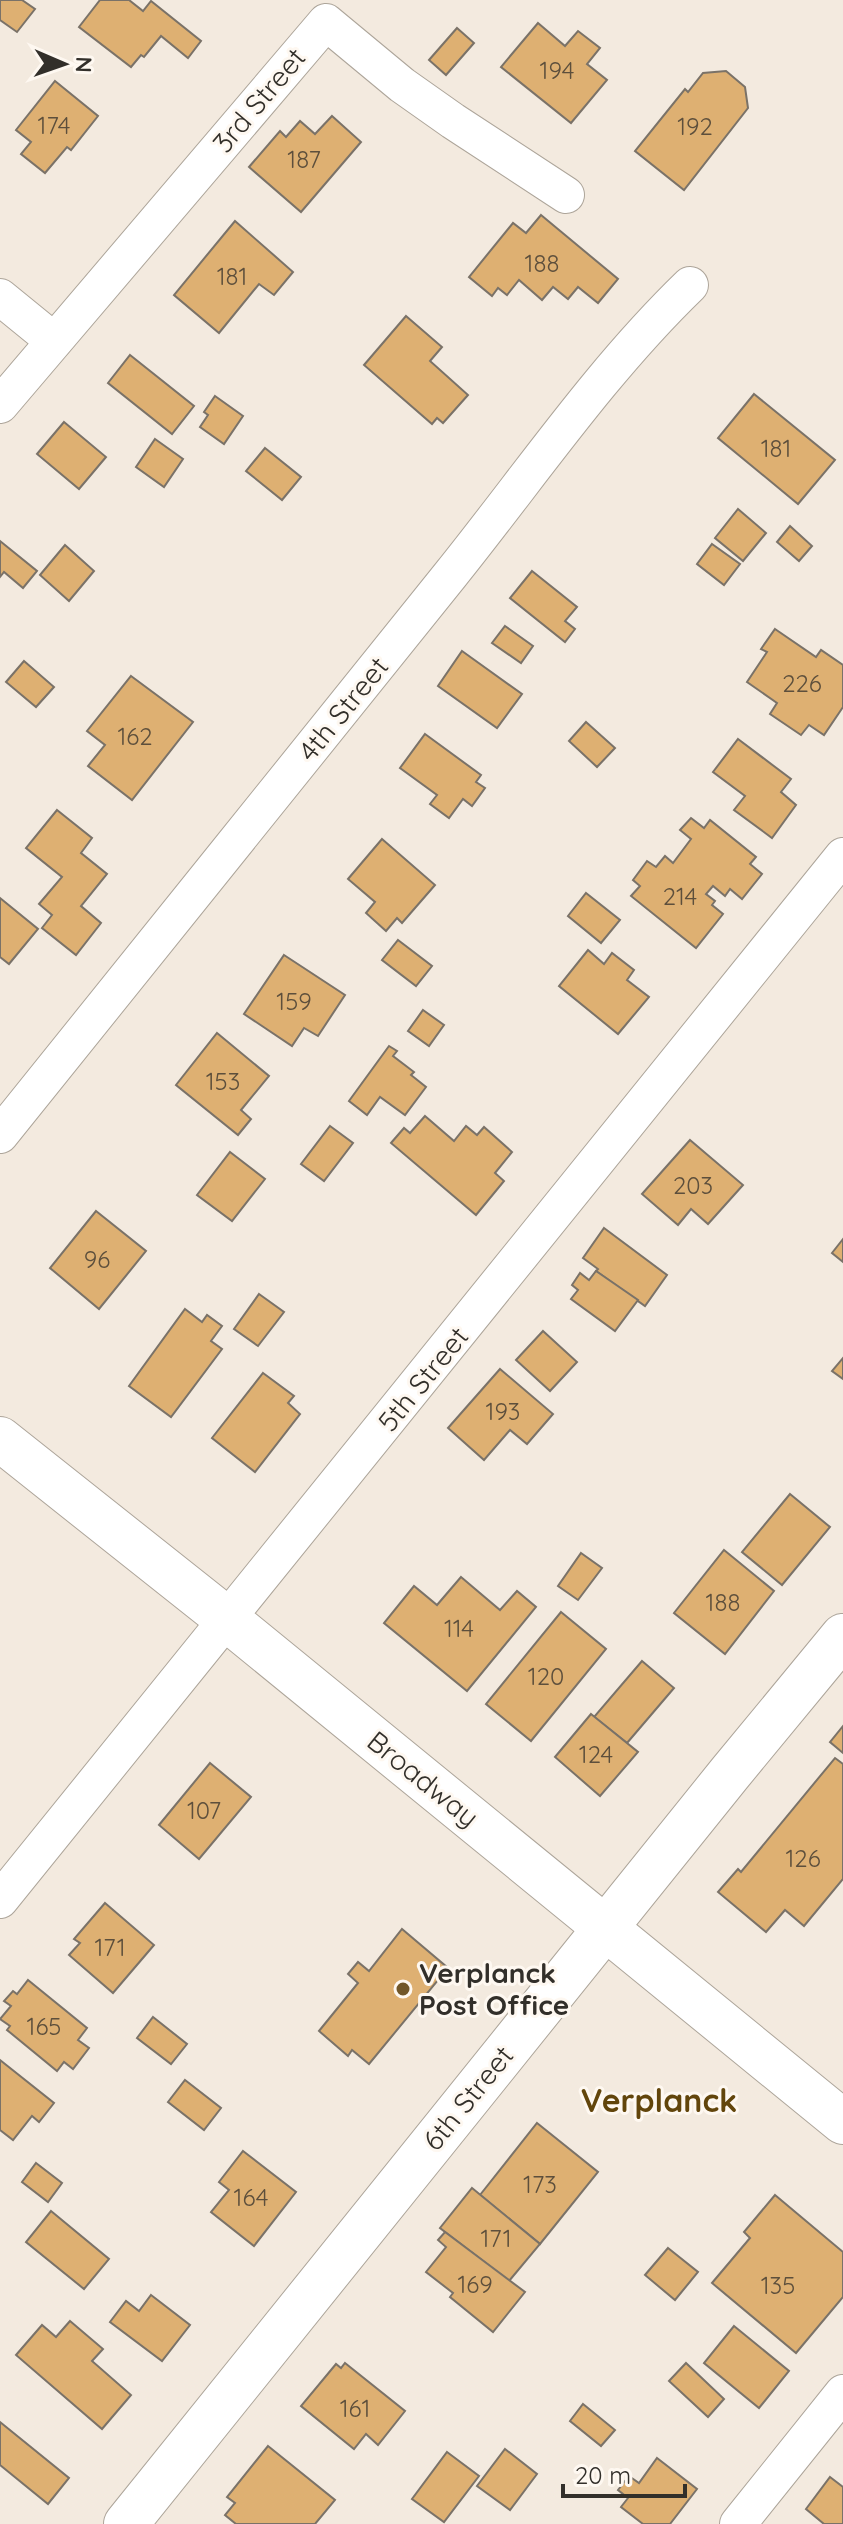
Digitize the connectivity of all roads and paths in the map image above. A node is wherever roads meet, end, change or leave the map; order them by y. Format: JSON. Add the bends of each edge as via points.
{"nodes":[{"id":1,"x":566,"y":195,"type":"dead end"},
{"id":2,"x":690,"y":285,"type":"dead end"},
{"id":3,"x":0,"y":297,"type":"edge"},
{"id":4,"x":54,"y":341,"type":"junction"},
{"id":5,"x":0,"y":405,"type":"edge"},
{"id":6,"x":843,"y":856,"type":"edge"},
{"id":7,"x":0,"y":1135,"type":"edge"},
{"id":8,"x":0,"y":1439,"type":"edge"},
{"id":9,"x":228,"y":1620,"type":"junction"},
{"id":10,"x":843,"y":1636,"type":"edge"},
{"id":11,"x":0,"y":1900,"type":"edge"},
{"id":12,"x":605,"y":1928,"type":"junction"},
{"id":13,"x":843,"y":2122,"type":"edge"},
{"id":14,"x":843,"y":2393,"type":"edge"},
{"id":15,"x":126,"y":2524,"type":"edge"},
{"id":16,"x":738,"y":2524,"type":"edge"}],
"edges":[{"from":1,"to":4,"type":"street","name":"3rd Street","via":[[402,85],[326,22]]},
{"from":2,"to":7,"type":"street","name":"4th Street","via":[[650,323],[600,384]]},
{"from":3,"to":4,"type":"street"},
{"from":4,"to":5,"type":"street","name":"3rd Street"},
{"from":6,"to":9,"type":"street","name":"5th Street"},
{"from":8,"to":9,"type":"street","name":"Broadway"},
{"from":9,"to":11,"type":"street","name":"5th Street"},
{"from":9,"to":12,"type":"street","name":"Broadway"},
{"from":10,"to":12,"type":"street","name":"6th Street"},
{"from":12,"to":13,"type":"street","name":"Broadway"},
{"from":12,"to":15,"type":"street","name":"6th Street"},
{"from":14,"to":16,"type":"street"}]}
